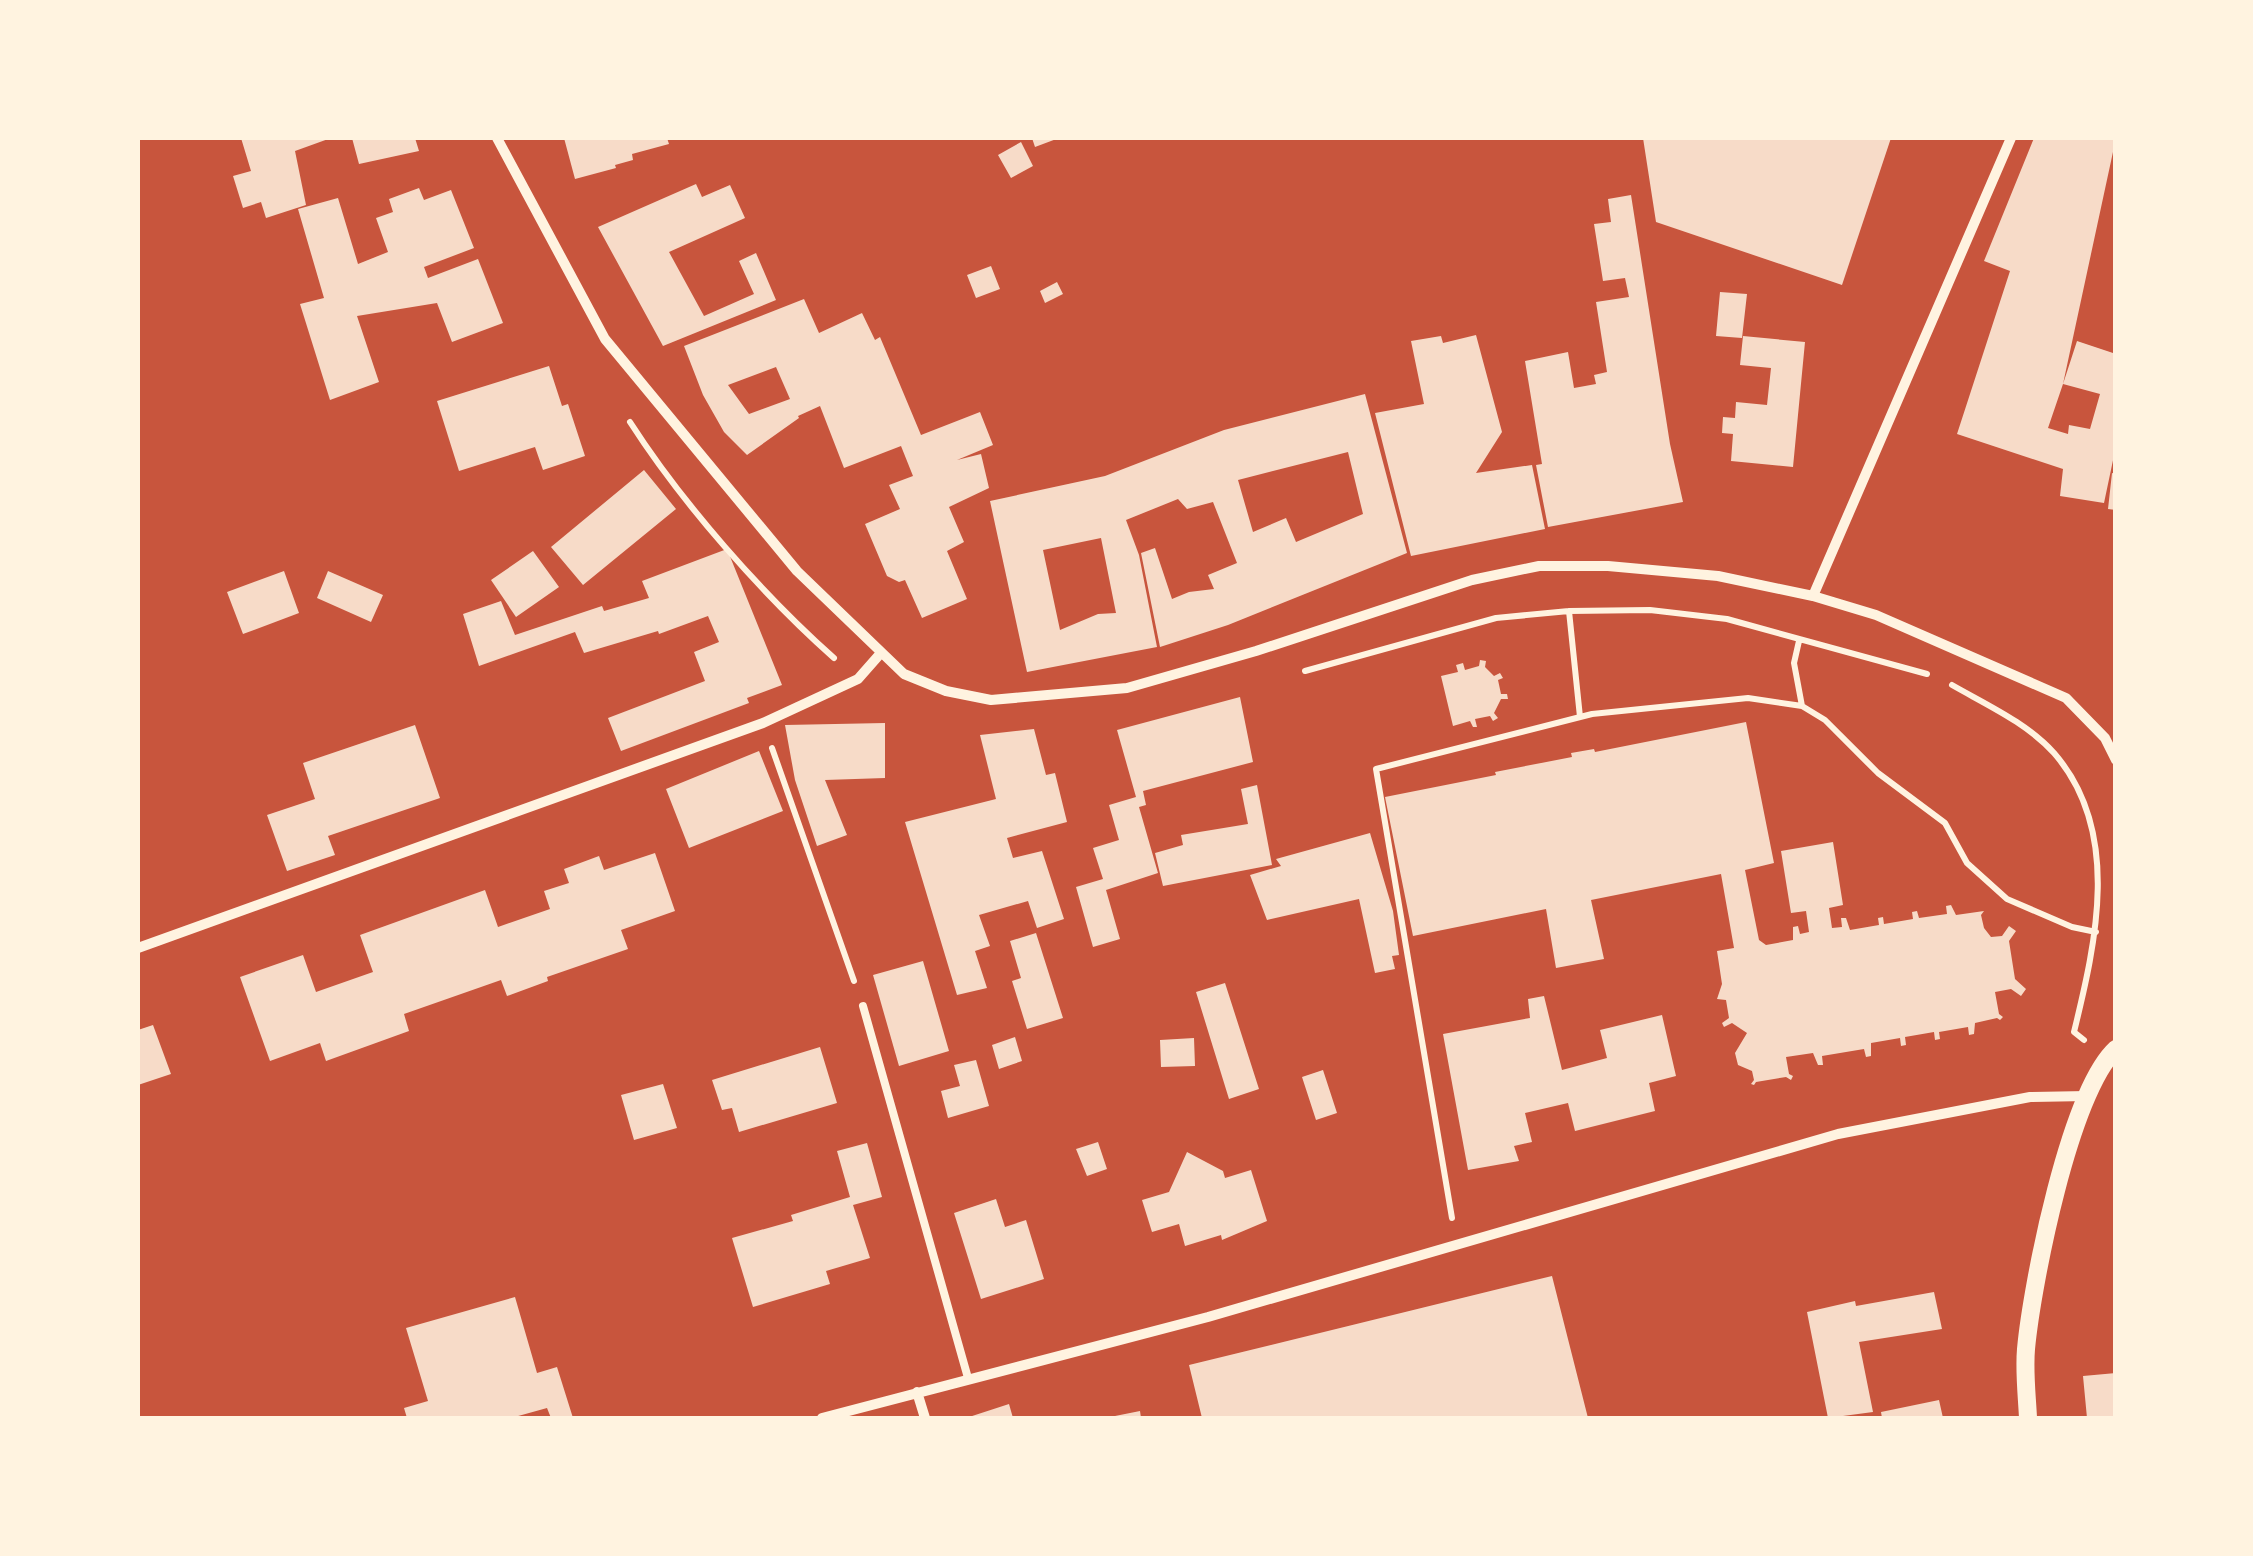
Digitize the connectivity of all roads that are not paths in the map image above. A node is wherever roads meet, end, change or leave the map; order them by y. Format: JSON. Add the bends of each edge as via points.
{"nodes":[{"id":1,"x":497,"y":138,"type":"edge"},
{"id":2,"x":2011,"y":138,"type":"edge"},
{"id":3,"x":1814,"y":596,"type":"junction"},
{"id":4,"x":880,"y":654,"type":"junction"},
{"id":5,"x":2116,"y":760,"type":"edge"},
{"id":6,"x":138,"y":948,"type":"edge"},
{"id":7,"x":863,"y":1006,"type":"road end"},
{"id":8,"x":2116,"y":1049,"type":"edge"},
{"id":9,"x":2087,"y":1096,"type":"junction"},
{"id":10,"x":968,"y":1378,"type":"junction"},
{"id":11,"x":918,"y":1392,"type":"junction"},
{"id":12,"x":822,"y":1418,"type":"edge"},
{"id":13,"x":926,"y":1418,"type":"edge"},
{"id":14,"x":2028,"y":1418,"type":"edge"}],
"edges":[{"from":1,"to":4,"type":"street","via":[[605,339],[797,571]]},
{"from":2,"to":3,"type":"street"},
{"from":3,"to":4,"type":"street","via":[[1718,576],[1539,566],[1472,580],[1143,684],[991,700],[904,674]]},
{"from":3,"to":5,"type":"street","via":[[1876,615],[2066,698],[2105,738]]},
{"from":4,"to":6,"type":"street","via":[[858,679],[763,723]]},
{"from":7,"to":10,"type":"lane"},
{"from":8,"to":9,"type":"street"},
{"from":9,"to":10,"type":"street","via":[[2030,1097],[1838,1134],[1208,1317]]},
{"from":9,"to":14,"type":"street","via":[[2032,1291]]},
{"from":10,"to":11,"type":"street"},
{"from":11,"to":12,"type":"street"},
{"from":11,"to":13,"type":"street"}]}
